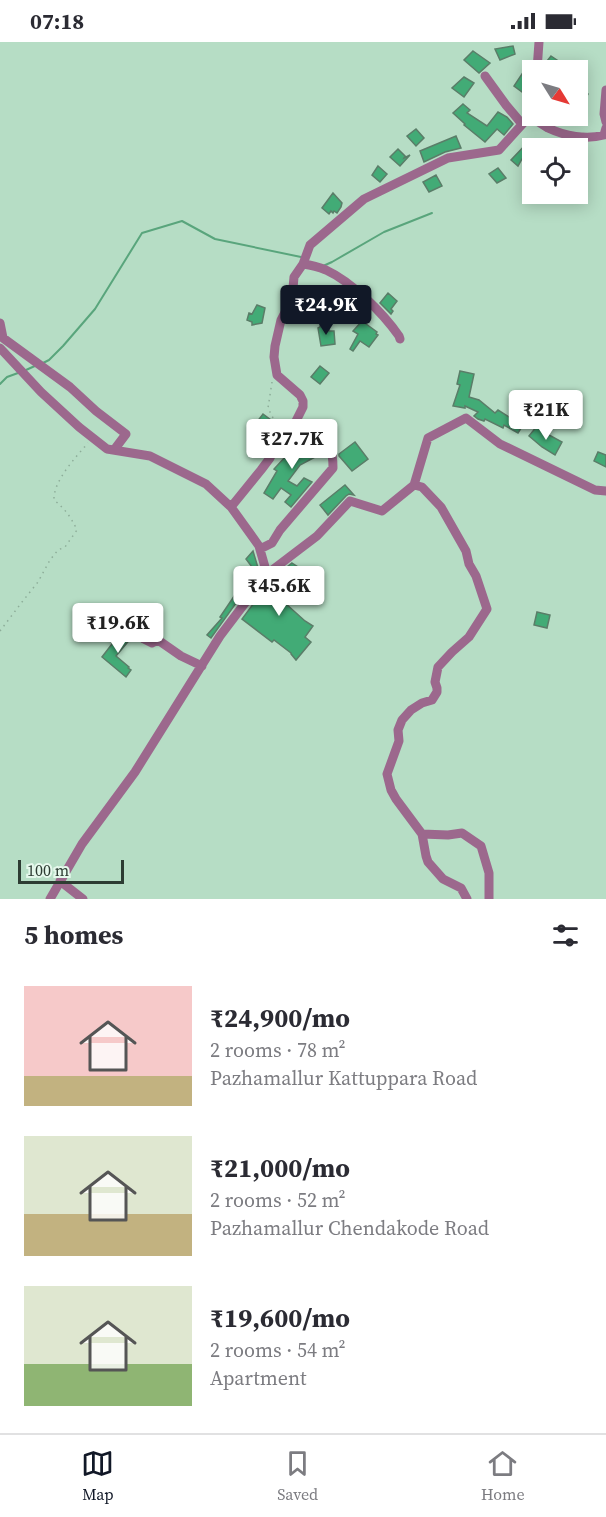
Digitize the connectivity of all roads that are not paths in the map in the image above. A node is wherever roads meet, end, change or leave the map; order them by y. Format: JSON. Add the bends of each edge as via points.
{"nodes":[{"id":1,"x":539,"y":42,"type":"edge"},
{"id":2,"x":538,"y":60,"type":"edge"},
{"id":3,"x":485,"y":76,"type":"dead end"},
{"id":4,"x":606,"y":90,"type":"edge"},
{"id":5,"x":522,"y":120,"type":"edge"},
{"id":6,"x":606,"y":122,"type":"edge"},
{"id":7,"x":522,"y":124,"type":"edge"},
{"id":8,"x":546,"y":126,"type":"edge"},
{"id":9,"x":606,"y":128,"type":"edge"},
{"id":10,"x":304,"y":261,"type":"junction"},
{"id":11,"x":0,"y":323,"type":"edge"},
{"id":12,"x":400,"y":339,"type":"dead end"},
{"id":13,"x":0,"y":348,"type":"edge"},
{"id":14,"x":295,"y":423,"type":"junction"},
{"id":15,"x":114,"y":450,"type":"junction"},
{"id":16,"x":414,"y":485,"type":"junction"},
{"id":17,"x":606,"y":491,"type":"edge"},
{"id":18,"x":231,"y":507,"type":"junction"},
{"id":19,"x":260,"y":549,"type":"junction"},
{"id":20,"x":267,"y":574,"type":"junction"},
{"id":21,"x":118,"y":620,"type":"dead end"},
{"id":22,"x":202,"y":666,"type":"junction"},
{"id":23,"x":422,"y":834,"type":"junction"},
{"id":24,"x":60,"y":881,"type":"junction"},
{"id":25,"x":50,"y":899,"type":"edge"},
{"id":26,"x":83,"y":899,"type":"edge"},
{"id":27,"x":467,"y":899,"type":"edge"},
{"id":28,"x":489,"y":899,"type":"edge"}],
"edges":[{"from":1,"to":2,"type":"street"},
{"from":3,"to":5,"type":"street"},
{"from":4,"to":6,"type":"street"},
{"from":7,"to":10,"type":"street","via":[[499,150],[448,158],[364,199],[310,245]]},
{"from":8,"to":9,"type":"street","via":[[592,138],[604,135]]},
{"from":10,"to":12,"type":"street","via":[[347,284],[388,320]]},
{"from":10,"to":14,"type":"street","via":[[294,277],[292,299],[281,320],[274,357],[277,375],[303,401]]},
{"from":11,"to":15,"type":"street","via":[[3,338],[126,434]]},
{"from":13,"to":15,"type":"street","via":[[40,392],[107,449]]},
{"from":14,"to":18,"type":"street","via":[[280,436],[270,458]]},
{"from":14,"to":19,"type":"street","via":[[330,448],[333,468],[272,543]]},
{"from":15,"to":18,"type":"street","via":[[150,456],[206,484]]},
{"from":16,"to":17,"type":"street","via":[[428,438],[466,418],[500,444],[595,490]]},
{"from":16,"to":20,"type":"street","via":[[382,511],[350,501],[317,536]]},
{"from":16,"to":23,"type":"street","via":[[422,487],[441,507],[466,551],[487,609],[469,637],[438,667],[437,692],[432,700],[411,710],[398,730],[399,741],[387,774],[396,799]]},
{"from":18,"to":19,"type":"street"},
{"from":19,"to":20,"type":"street"},
{"from":20,"to":22,"type":"street"},
{"from":21,"to":22,"type":"street","via":[[144,639],[152,643],[158,640]]},
{"from":22,"to":24,"type":"street"},
{"from":23,"to":27,"type":"street","via":[[428,862],[443,879],[461,888]]},
{"from":23,"to":28,"type":"street","via":[[462,833],[481,846],[489,873]]},
{"from":24,"to":25,"type":"street"},
{"from":24,"to":26,"type":"street"}]}
